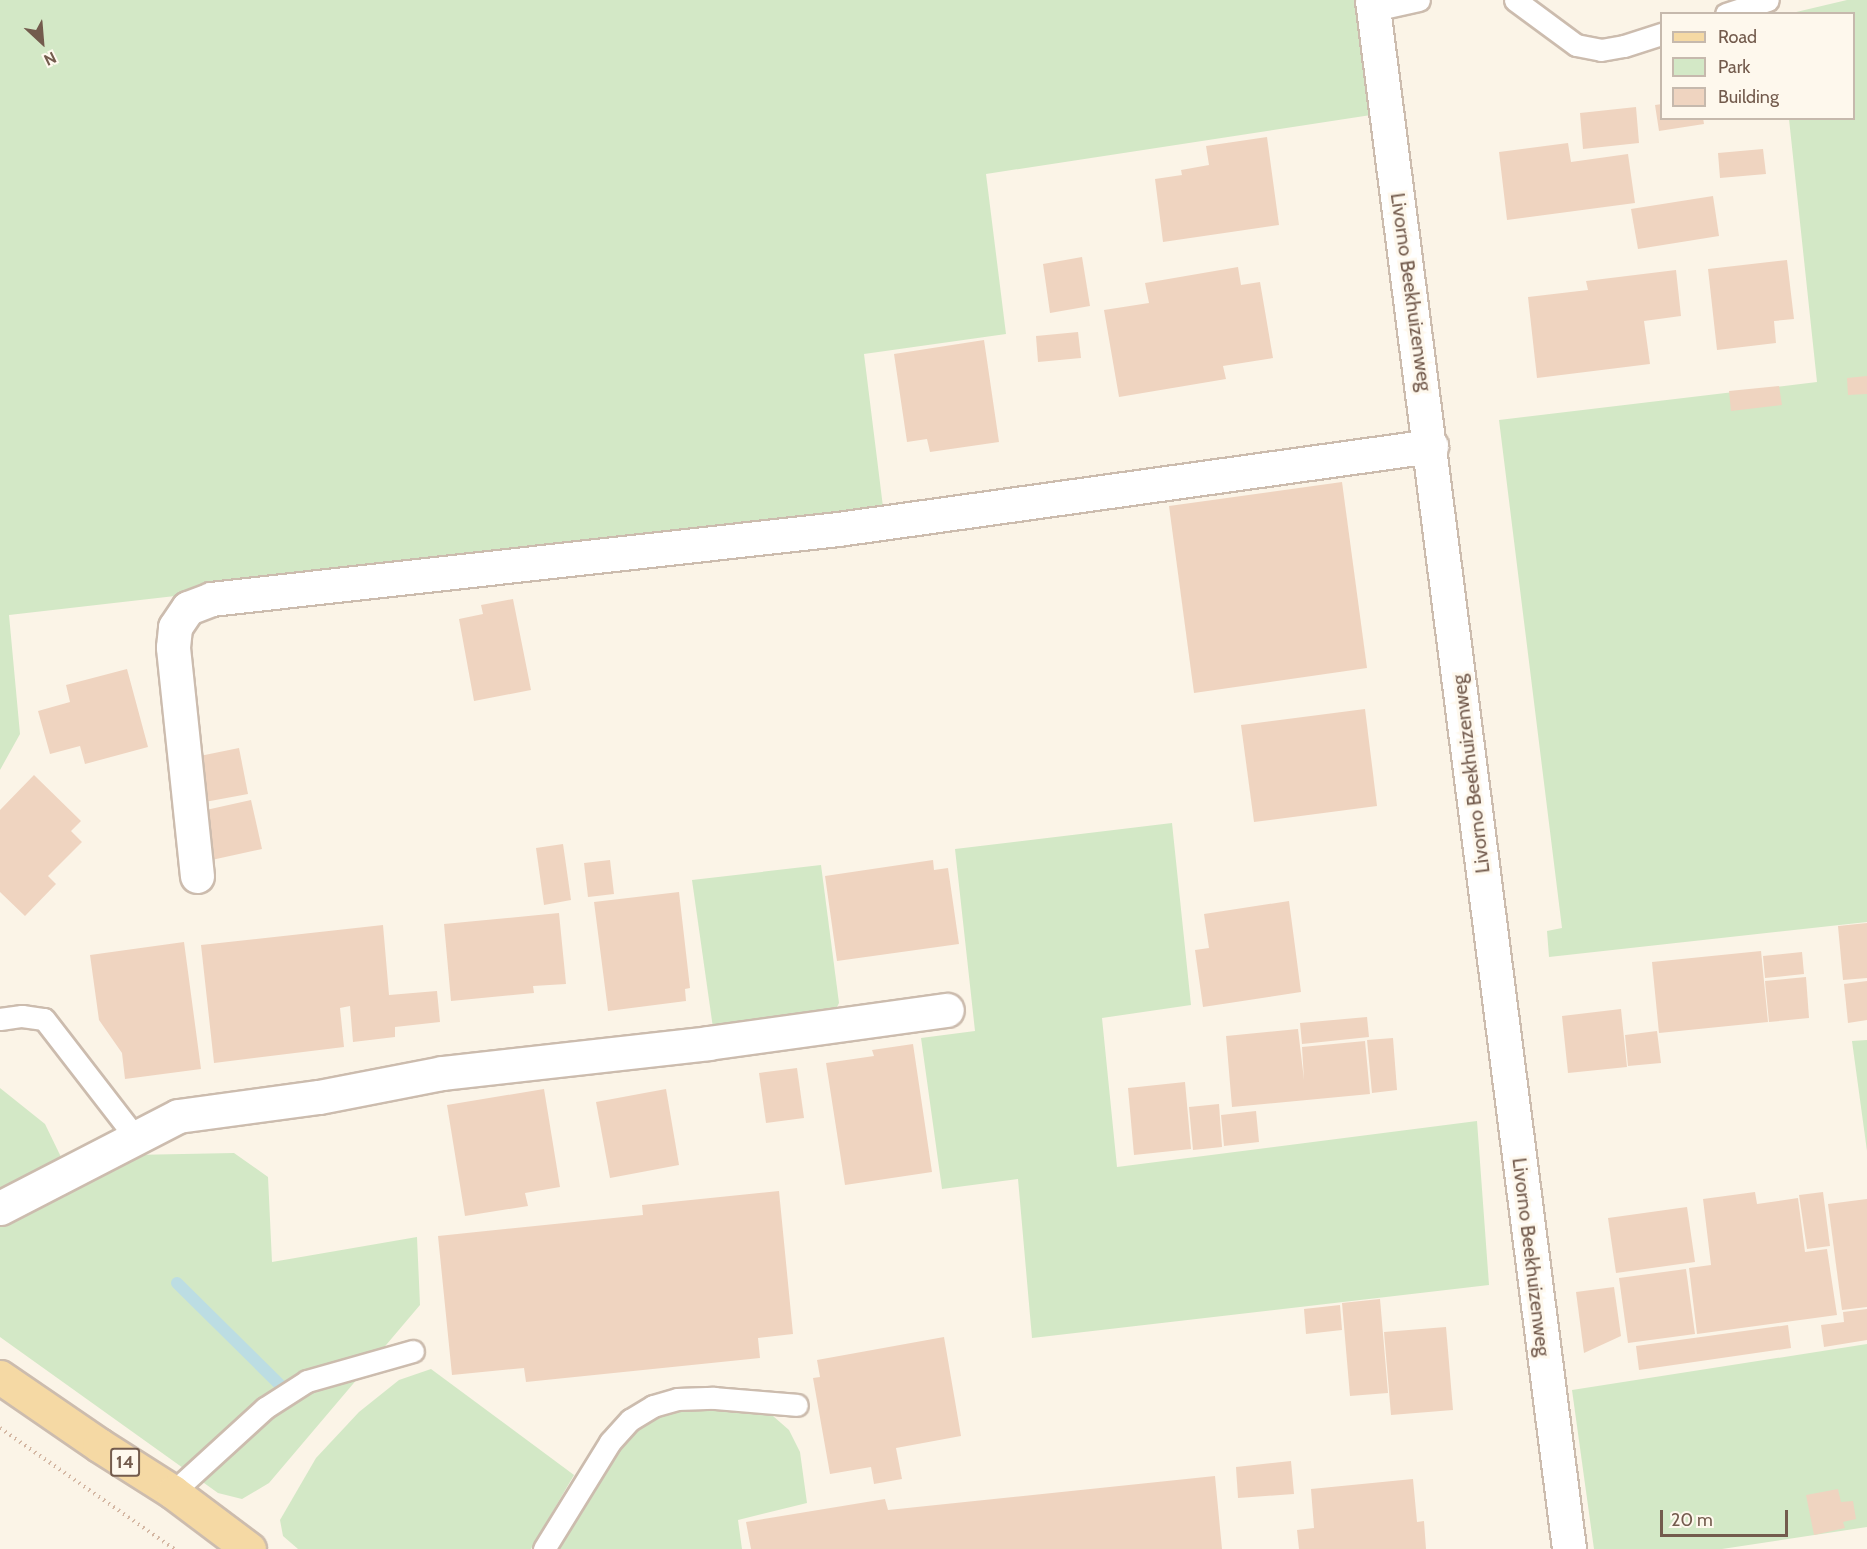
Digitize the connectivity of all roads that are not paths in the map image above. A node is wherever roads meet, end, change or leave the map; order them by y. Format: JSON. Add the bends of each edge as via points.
{"nodes":[{"id":1,"x":1419,"y":0,"type":"edge"},
{"id":2,"x":1515,"y":0,"type":"edge"},
{"id":3,"x":1768,"y":0,"type":"edge"},
{"id":4,"x":1373,"y":5,"type":"edge"},
{"id":5,"x":1732,"y":12,"type":"edge"},
{"id":6,"x":1660,"y":35,"type":"edge"},
{"id":7,"x":1431,"y":446,"type":"junction"},
{"id":8,"x":197,"y":876,"type":"dead end"},
{"id":9,"x":947,"y":1010,"type":"dead end"},
{"id":10,"x":0,"y":1019,"type":"edge"},
{"id":11,"x":135,"y":1138,"type":"junction"},
{"id":12,"x":0,"y":1208,"type":"edge"},
{"id":13,"x":413,"y":1351,"type":"dead end"},
{"id":14,"x":0,"y":1377,"type":"edge"},
{"id":15,"x":797,"y":1405,"type":"dead end"},
{"id":16,"x":173,"y":1492,"type":"junction"},
{"id":17,"x":249,"y":1549,"type":"edge"},
{"id":18,"x":544,"y":1549,"type":"edge"},
{"id":19,"x":1569,"y":1549,"type":"edge"}],
"edges":[{"from":1,"to":4,"type":"lane"},
{"from":2,"to":6,"type":"lane","via":[[1576,45],[1600,50]]},
{"from":3,"to":5,"type":"lane"},
{"from":4,"to":7,"type":"street","name":"Livorno Beekhuizenweg"},
{"from":7,"to":8,"type":"street","via":[[838,529],[211,599],[188,608],[175,627],[173,647]]},
{"from":7,"to":19,"type":"street","name":"Livorno Beekhuizenweg"},
{"from":9,"to":11,"type":"street","via":[[708,1043],[442,1073],[178,1116]]},
{"from":10,"to":11,"type":"lane","via":[[44,1019]]},
{"from":11,"to":12,"type":"street"},
{"from":13,"to":16,"type":"lane","via":[[307,1381],[265,1408]]},
{"from":14,"to":16,"type":"main road","number":"14"},
{"from":15,"to":18,"type":"lane","via":[[714,1398],[678,1399],[653,1406],[630,1420],[610,1442]]},
{"from":16,"to":17,"type":"main road","number":"14"}]}
